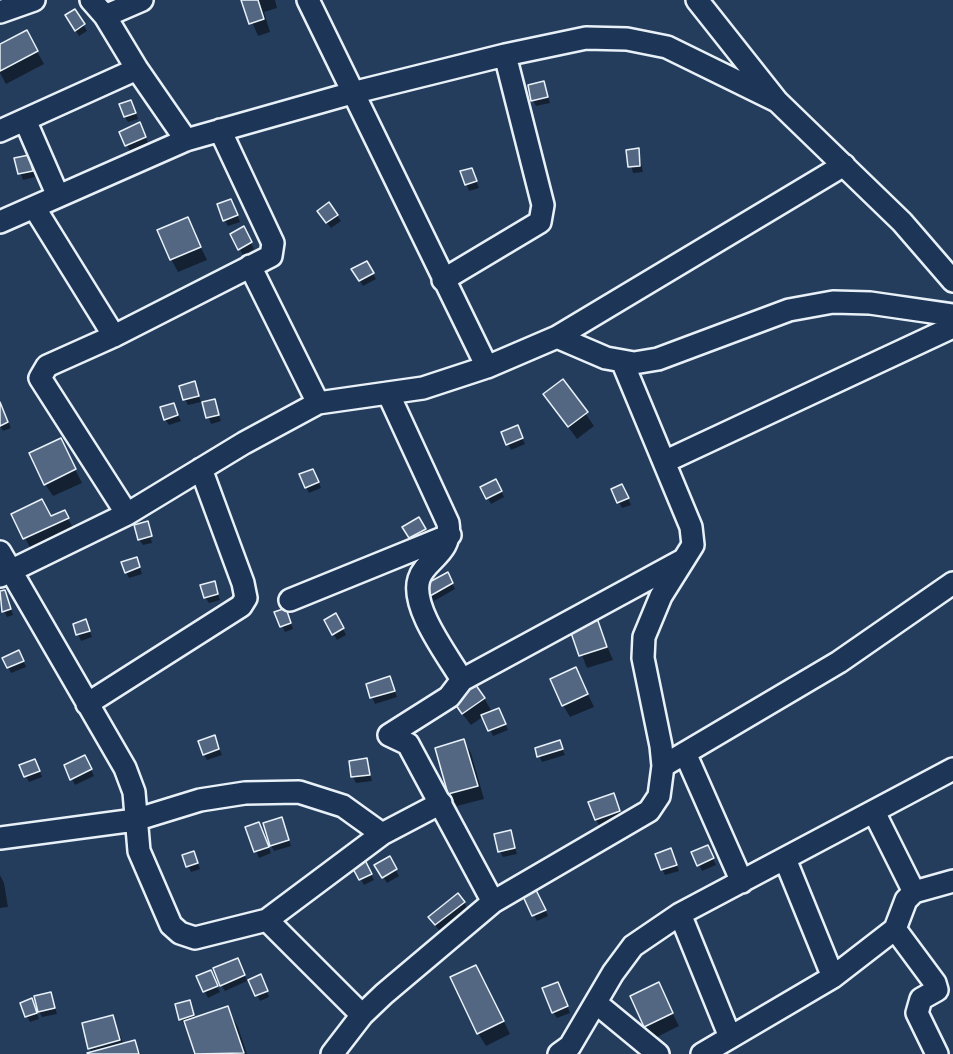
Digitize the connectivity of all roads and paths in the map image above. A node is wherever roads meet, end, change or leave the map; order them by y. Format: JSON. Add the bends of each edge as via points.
{"nodes":[{"id":1,"x":34,"y":0,"type":"edge"},
{"id":2,"x":142,"y":0,"type":"edge"},
{"id":3,"x":308,"y":0,"type":"edge"},
{"id":4,"x":697,"y":0,"type":"edge"},
{"id":5,"x":98,"y":8,"type":"edge"},
{"id":6,"x":0,"y":12,"type":"edge"},
{"id":7,"x":505,"y":55,"type":"junction"},
{"id":8,"x":137,"y":69,"type":"junction"},
{"id":9,"x":352,"y":93,"type":"junction"},
{"id":10,"x":777,"y":101,"type":"junction"},
{"id":11,"x":25,"y":120,"type":"junction"},
{"id":12,"x":220,"y":130,"type":"junction"},
{"id":13,"x":0,"y":132,"type":"edge"},
{"id":14,"x":186,"y":140,"type":"junction"},
{"id":15,"x":844,"y":165,"type":"junction"},
{"id":16,"x":58,"y":196,"type":"junction"},
{"id":17,"x":34,"y":207,"type":"junction"},
{"id":18,"x":0,"y":222,"type":"edge"},
{"id":19,"x":250,"y":266,"type":"junction"},
{"id":20,"x":443,"y":279,"type":"junction"},
{"id":21,"x":953,"y":281,"type":"edge"},
{"id":22,"x":953,"y":315,"type":"edge"},
{"id":23,"x":953,"y":327,"type":"edge"},
{"id":24,"x":114,"y":336,"type":"junction"},
{"id":25,"x":557,"y":337,"type":"junction"},
{"id":26,"x":622,"y":361,"type":"junction"},
{"id":27,"x":487,"y":367,"type":"junction"},
{"id":28,"x":388,"y":393,"type":"junction"},
{"id":29,"x":318,"y":403,"type":"junction"},
{"id":30,"x":664,"y":462,"type":"junction"},
{"id":31,"x":201,"y":470,"type":"junction"},
{"id":32,"x":127,"y":514,"type":"junction"},
{"id":33,"x":450,"y":535,"type":"junction"},
{"id":34,"x":686,"y":559,"type":"junction"},
{"id":35,"x":3,"y":566,"type":"edge"},
{"id":36,"x":953,"y":583,"type":"edge"},
{"id":37,"x":290,"y":600,"type":"dead end"},
{"id":38,"x":462,"y":680,"type":"junction"},
{"id":39,"x":87,"y":704,"type":"junction"},
{"id":40,"x":685,"y":753,"type":"junction"},
{"id":41,"x":663,"y":766,"type":"junction"},
{"id":42,"x":953,"y":769,"type":"edge"},
{"id":43,"x":441,"y":803,"type":"junction"},
{"id":44,"x":874,"y":812,"type":"junction"},
{"id":45,"x":135,"y":820,"type":"junction"},
{"id":46,"x":382,"y":834,"type":"junction"},
{"id":47,"x":0,"y":838,"type":"edge"},
{"id":48,"x":785,"y":859,"type":"junction"},
{"id":49,"x":953,"y":881,"type":"edge"},
{"id":50,"x":742,"y":882,"type":"junction"},
{"id":51,"x":914,"y":892,"type":"junction"},
{"id":52,"x":493,"y":902,"type":"junction"},
{"id":53,"x":680,"y":914,"type":"junction"},
{"id":54,"x":267,"y":920,"type":"junction"},
{"id":55,"x":895,"y":928,"type":"junction"},
{"id":56,"x":833,"y":977,"type":"junction"},
{"id":57,"x":596,"y":1003,"type":"junction"},
{"id":58,"x":362,"y":1015,"type":"junction"},
{"id":59,"x":730,"y":1037,"type":"junction"},
{"id":60,"x":333,"y":1054,"type":"edge"},
{"id":61,"x":559,"y":1054,"type":"edge"},
{"id":62,"x":658,"y":1054,"type":"edge"},
{"id":63,"x":702,"y":1054,"type":"edge"},
{"id":64,"x":937,"y":1054,"type":"edge"}],
"edges":[{"from":1,"to":6,"type":"street"},
{"from":2,"to":5,"type":"street"},
{"from":3,"to":9,"type":"street"},
{"from":4,"to":10,"type":"street"},
{"from":5,"to":8,"type":"street"},
{"from":7,"to":9,"type":"street"},
{"from":7,"to":10,"type":"street","via":[[586,38],[627,39],[667,47]]},
{"from":7,"to":20,"type":"street","via":[[543,205],[540,222]]},
{"from":8,"to":11,"type":"street"},
{"from":8,"to":14,"type":"street"},
{"from":9,"to":12,"type":"street"},
{"from":9,"to":20,"type":"street"},
{"from":10,"to":15,"type":"street"},
{"from":11,"to":13,"type":"street"},
{"from":11,"to":16,"type":"street"},
{"from":12,"to":14,"type":"street"},
{"from":12,"to":19,"type":"street","via":[[273,243],[271,256]]},
{"from":14,"to":16,"type":"street"},
{"from":15,"to":21,"type":"street","via":[[902,222]]},
{"from":15,"to":25,"type":"street"},
{"from":16,"to":17,"type":"street"},
{"from":17,"to":18,"type":"street"},
{"from":17,"to":24,"type":"street"},
{"from":19,"to":24,"type":"street"},
{"from":19,"to":29,"type":"street"},
{"from":20,"to":27,"type":"street"},
{"from":22,"to":26,"type":"street","via":[[833,302],[789,310],[658,359]]},
{"from":23,"to":30,"type":"street"},
{"from":24,"to":32,"type":"street","via":[[47,366],[40,378]]},
{"from":25,"to":26,"type":"street"},
{"from":25,"to":27,"type":"street"},
{"from":26,"to":30,"type":"street"},
{"from":27,"to":28,"type":"street","via":[[423,388]]},
{"from":28,"to":29,"type":"street"},
{"from":28,"to":33,"type":"street"},
{"from":29,"to":31,"type":"street"},
{"from":30,"to":34,"type":"street","via":[[691,527],[693,545]]},
{"from":31,"to":32,"type":"street"},
{"from":31,"to":39,"type":"street","via":[[246,598],[241,606]]},
{"from":32,"to":35,"type":"street"},
{"from":33,"to":37,"type":"street"},
{"from":33,"to":38,"type":"street","via":[[419,578],[418,604]]},
{"from":34,"to":38,"type":"street"},
{"from":34,"to":41,"type":"street","via":[[661,596],[644,637],[643,658]]},
{"from":35,"to":39,"type":"street"},
{"from":36,"to":40,"type":"street","via":[[839,662]]},
{"from":38,"to":43,"type":"street","via":[[448,697],[389,735],[408,744]]},
{"from":39,"to":45,"type":"street","via":[[125,768],[134,792]]},
{"from":40,"to":41,"type":"street"},
{"from":40,"to":50,"type":"street"},
{"from":41,"to":52,"type":"street","via":[[659,796],[649,811]]},
{"from":42,"to":44,"type":"street"},
{"from":43,"to":46,"type":"street"},
{"from":43,"to":52,"type":"street"},
{"from":44,"to":48,"type":"street"},
{"from":44,"to":51,"type":"street"},
{"from":45,"to":46,"type":"street","via":[[200,800],[245,793],[299,792],[343,806]]},
{"from":45,"to":47,"type":"street"},
{"from":45,"to":54,"type":"street","via":[[139,851],[171,925],[180,933],[195,938]]},
{"from":46,"to":54,"type":"street"},
{"from":48,"to":50,"type":"street"},
{"from":48,"to":56,"type":"street"},
{"from":49,"to":51,"type":"street"},
{"from":50,"to":53,"type":"street"},
{"from":51,"to":55,"type":"street","via":[[906,900]]},
{"from":52,"to":58,"type":"street"},
{"from":53,"to":57,"type":"street","via":[[633,946]]},
{"from":53,"to":59,"type":"street"},
{"from":54,"to":58,"type":"street"},
{"from":55,"to":56,"type":"street"},
{"from":55,"to":64,"type":"street","via":[[935,983],[937,990],[921,999],[917,1013]]},
{"from":56,"to":59,"type":"street"},
{"from":57,"to":61,"type":"street","via":[[570,1046]]},
{"from":57,"to":62,"type":"street"},
{"from":58,"to":60,"type":"street"},
{"from":59,"to":63,"type":"street"}]}
